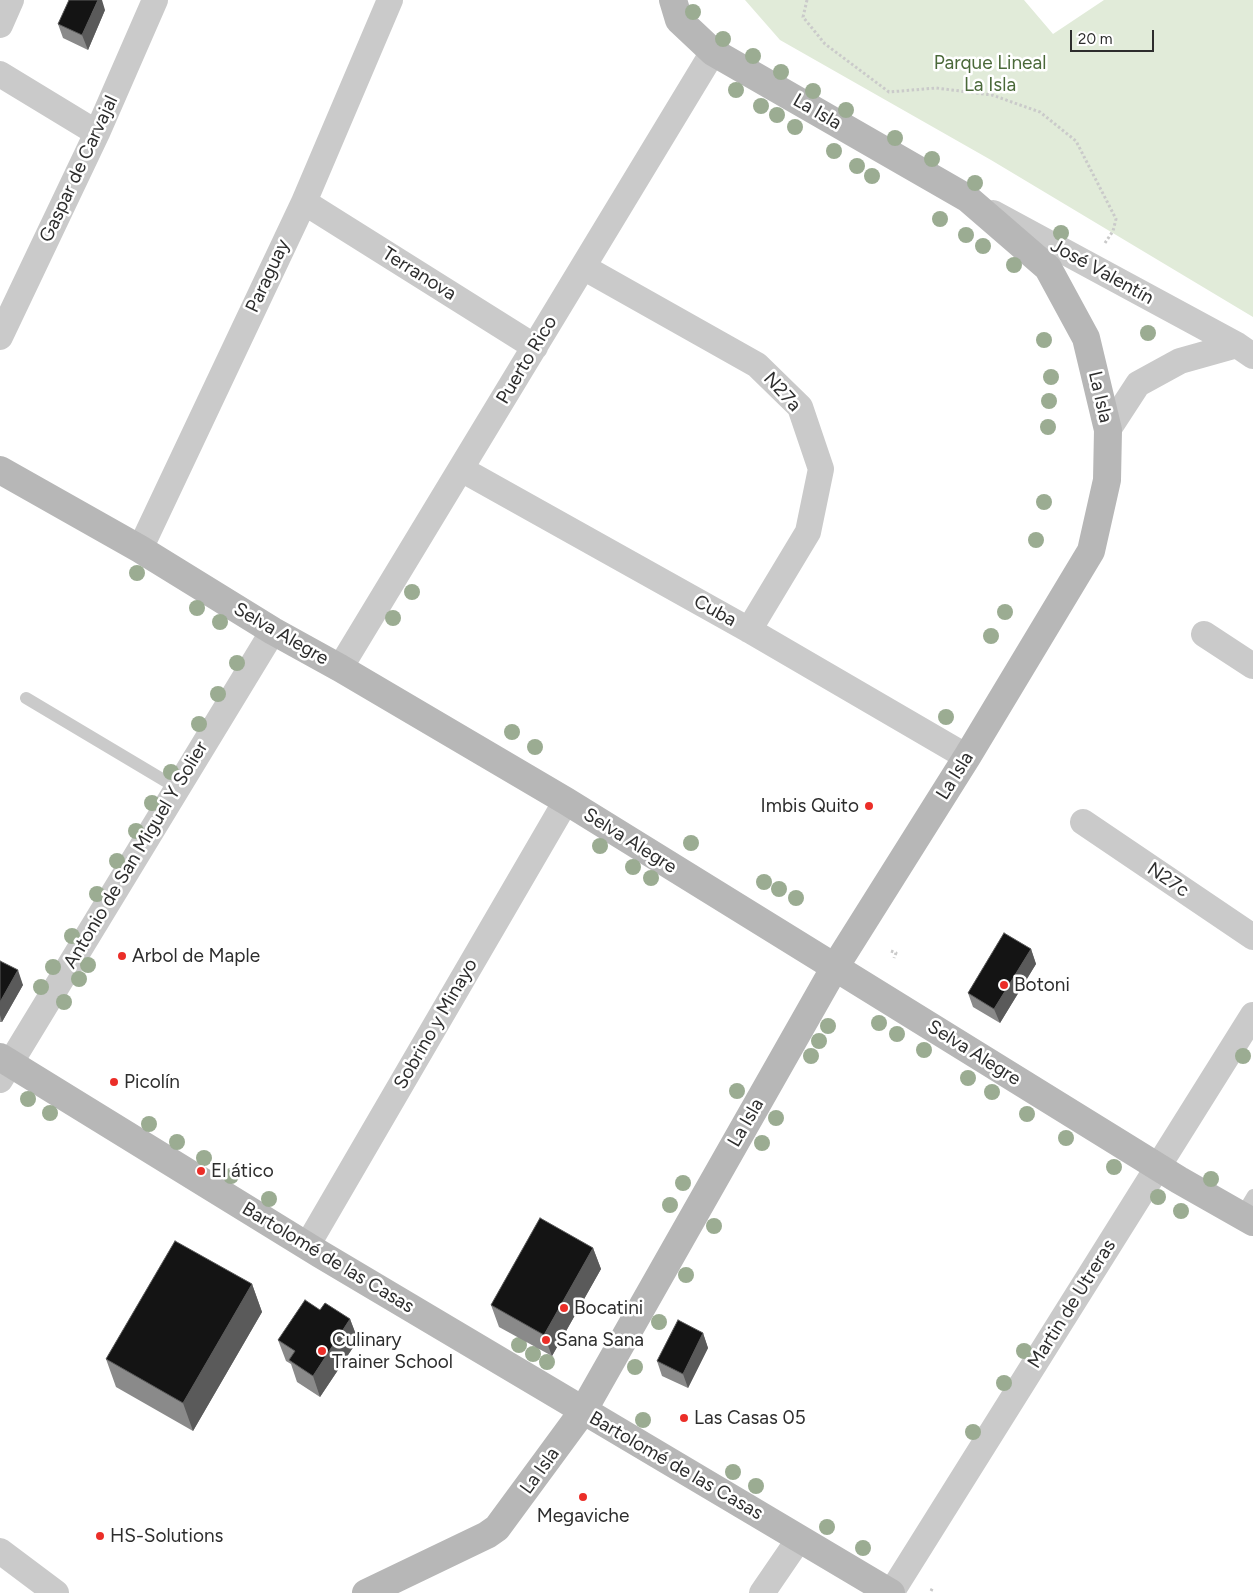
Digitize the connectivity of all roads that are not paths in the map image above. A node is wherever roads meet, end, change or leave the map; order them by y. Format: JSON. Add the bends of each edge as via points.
{"nodes":[{"id":1,"x":11,"y":0,"type":"edge"},
{"id":2,"x":155,"y":0,"type":"edge"},
{"id":3,"x":390,"y":0,"type":"edge"},
{"id":4,"x":673,"y":0,"type":"edge"},
{"id":5,"x":0,"y":25,"type":"edge"},
{"id":6,"x":714,"y":52,"type":"junction"},
{"id":7,"x":0,"y":74,"type":"edge"},
{"id":8,"x":97,"y":133,"type":"junction"},
{"id":9,"x":967,"y":198,"type":"junction"},
{"id":10,"x":304,"y":202,"type":"junction"},
{"id":11,"x":583,"y":267,"type":"junction"},
{"id":12,"x":0,"y":337,"type":"edge"},
{"id":13,"x":535,"y":347,"type":"junction"},
{"id":14,"x":1245,"y":351,"type":"edge"},
{"id":15,"x":1108,"y":430,"type":"junction"},
{"id":16,"x":461,"y":468,"type":"junction"},
{"id":17,"x":0,"y":470,"type":"edge"},
{"id":18,"x":140,"y":549,"type":"junction"},
{"id":19,"x":749,"y":630,"type":"junction"},
{"id":20,"x":273,"y":631,"type":"junction"},
{"id":21,"x":1204,"y":634,"type":"dead end"},
{"id":22,"x":1253,"y":666,"type":"edge"},
{"id":23,"x":340,"y":668,"type":"junction"},
{"id":24,"x":26,"y":698,"type":"dead end"},
{"id":25,"x":967,"y":757,"type":"junction"},
{"id":26,"x":177,"y":788,"type":"junction"},
{"id":27,"x":566,"y":801,"type":"junction"},
{"id":28,"x":1083,"y":822,"type":"dead end"},
{"id":29,"x":1253,"y":937,"type":"edge"},
{"id":30,"x":835,"y":967,"type":"junction"},
{"id":31,"x":1253,"y":1015,"type":"edge"},
{"id":32,"x":3,"y":1066,"type":"edge"},
{"id":33,"x":1158,"y":1166,"type":"junction"},
{"id":34,"x":1249,"y":1211,"type":"edge"},
{"id":35,"x":307,"y":1246,"type":"junction"},
{"id":36,"x":583,"y":1411,"type":"junction"},
{"id":37,"x":799,"y":1538,"type":"junction"},
{"id":38,"x":0,"y":1551,"type":"edge"},
{"id":39,"x":56,"y":1593,"type":"edge"},
{"id":40,"x":366,"y":1593,"type":"edge"},
{"id":41,"x":762,"y":1593,"type":"edge"},
{"id":42,"x":891,"y":1593,"type":"edge"}],
"edges":[{"from":1,"to":5,"type":"street"},
{"from":2,"to":8,"type":"street","name":"Gaspar de Carvajal"},
{"from":3,"to":10,"type":"street","name":"Paraguay"},
{"from":4,"to":6,"type":"street","name":"La Isla","via":[[679,20]]},
{"from":6,"to":9,"type":"street","name":"La Isla"},
{"from":6,"to":11,"type":"street","name":"Puerto Rico"},
{"from":7,"to":8,"type":"street"},
{"from":8,"to":12,"type":"street","name":"Gaspar de Carvajal"},
{"from":9,"to":14,"type":"street","name":"José Valentín"},
{"from":9,"to":15,"type":"street","name":"La Isla","via":[[1048,268],[1086,338]]},
{"from":10,"to":13,"type":"street","name":"Terranova"},
{"from":10,"to":18,"type":"street","name":"Paraguay"},
{"from":11,"to":13,"type":"street","name":"Puerto Rico"},
{"from":11,"to":19,"type":"street","name":"N27a","via":[[757,365],[800,407],[821,469],[808,532]]},
{"from":13,"to":16,"type":"street","name":"Puerto Rico"},
{"from":14,"to":15,"type":"street","name":"José Valentín","via":[[1180,361],[1138,384]]},
{"from":15,"to":25,"type":"street","name":"La Isla","via":[[1107,480],[1091,551]]},
{"from":16,"to":19,"type":"street","name":"Cuba"},
{"from":16,"to":23,"type":"street","name":"Puerto Rico"},
{"from":17,"to":18,"type":"street","name":"Selva Alegre"},
{"from":18,"to":20,"type":"street","name":"Selva Alegre"},
{"from":19,"to":25,"type":"street","name":"Cuba"},
{"from":20,"to":23,"type":"street","name":"Selva Alegre"},
{"from":20,"to":26,"type":"street","name":"Antonio de San Miguel Y Solier"},
{"from":21,"to":22,"type":"street"},
{"from":23,"to":27,"type":"street","name":"Selva Alegre"},
{"from":24,"to":26,"type":"lane"},
{"from":25,"to":30,"type":"street","name":"La Isla"},
{"from":26,"to":32,"type":"street","name":"Antonio de San Miguel Y Solier"},
{"from":27,"to":30,"type":"street","name":"Selva Alegre"},
{"from":27,"to":35,"type":"street","name":"Sobrino y Minayo"},
{"from":28,"to":29,"type":"street","name":"N27c"},
{"from":30,"to":33,"type":"street","name":"Selva Alegre"},
{"from":30,"to":36,"type":"street","name":"La Isla"},
{"from":31,"to":33,"type":"street","name":"Martin de Utreras"},
{"from":32,"to":35,"type":"street","name":"Bartolomé de las Casas"},
{"from":33,"to":34,"type":"street","name":"Selva Alegre"},
{"from":33,"to":42,"type":"street","name":"Martin de Utreras"},
{"from":35,"to":36,"type":"street","name":"Bartolomé de las Casas"},
{"from":36,"to":37,"type":"street","name":"Bartolomé de las Casas"},
{"from":36,"to":40,"type":"street","name":"La Isla","via":[[497,1528]]},
{"from":37,"to":41,"type":"street"},
{"from":37,"to":42,"type":"street","name":"Bartolomé de las Casas"},
{"from":38,"to":39,"type":"street"}]}
